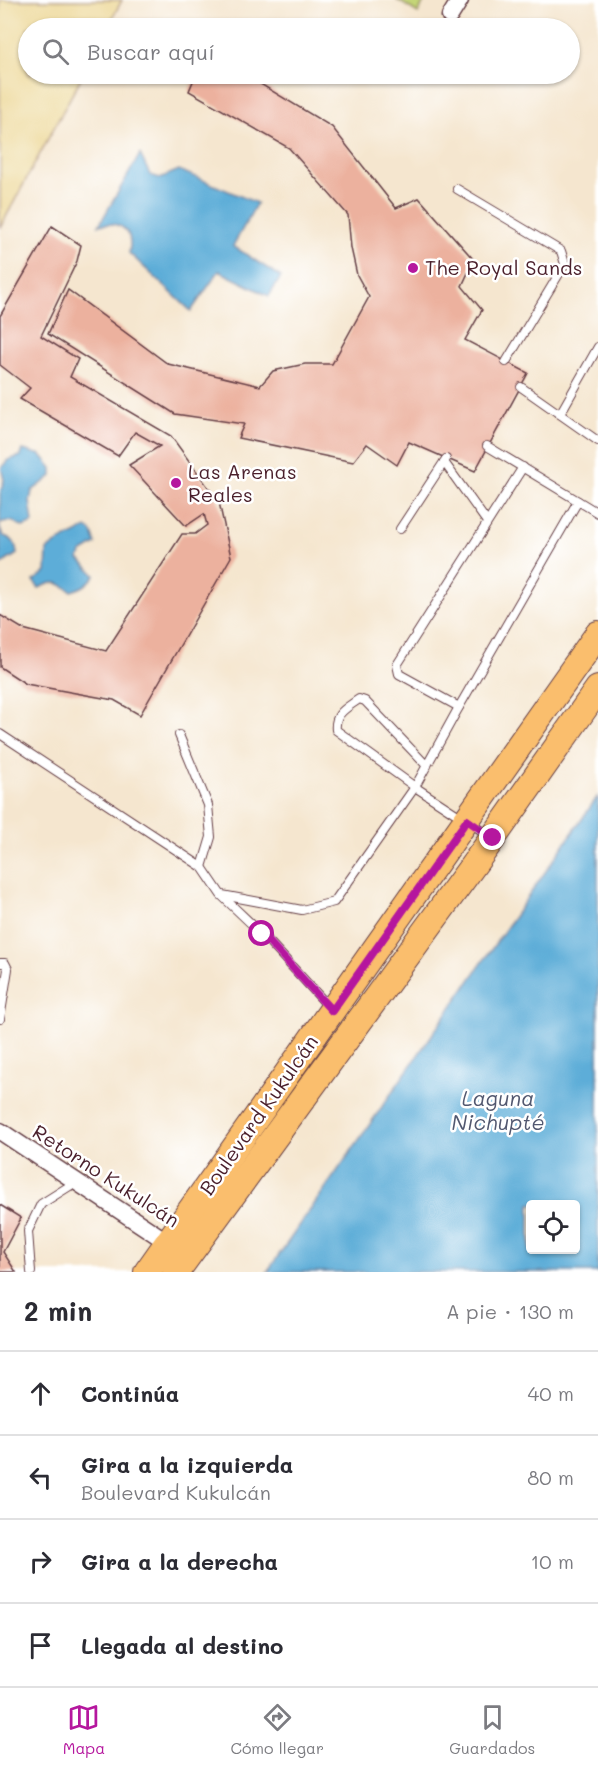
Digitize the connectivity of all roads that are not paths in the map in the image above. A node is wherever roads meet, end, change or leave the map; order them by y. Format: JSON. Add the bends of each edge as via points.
{"nodes":[{"id":1,"x":460,"y":0,"type":"edge"},
{"id":2,"x":450,"y":16,"type":"dead end"},
{"id":3,"x":458,"y":189,"type":"dead end"},
{"id":4,"x":598,"y":346,"type":"edge"},
{"id":5,"x":506,"y":362,"type":"dead end"},
{"id":6,"x":521,"y":387,"type":"dead end"},
{"id":7,"x":560,"y":414,"type":"junction"},
{"id":8,"x":598,"y":441,"type":"edge"},
{"id":9,"x":487,"y":446,"type":"dead end"},
{"id":10,"x":523,"y":467,"type":"junction"},
{"id":11,"x":578,"y":501,"type":"junction"},
{"id":12,"x":598,"y":513,"type":"edge"},
{"id":13,"x":487,"y":522,"type":"junction"},
{"id":14,"x":400,"y":529,"type":"dead end"},
{"id":15,"x":598,"y":634,"type":"edge"},
{"id":16,"x":598,"y":689,"type":"edge"},
{"id":17,"x":459,"y":707,"type":"junction"},
{"id":18,"x":0,"y":734,"type":"edge"},
{"id":19,"x":179,"y":735,"type":"dead end"},
{"id":20,"x":427,"y":766,"type":"junction"},
{"id":21,"x":415,"y":788,"type":"junction"},
{"id":22,"x":467,"y":820,"type":"junction"},
{"id":23,"x":493,"y":838,"type":"junction"},
{"id":24,"x":202,"y":867,"type":"junction"},
{"id":25,"x":221,"y":895,"type":"junction"},
{"id":26,"x":0,"y":963,"type":"edge"},
{"id":27,"x":332,"y":1011,"type":"junction"},
{"id":28,"x":0,"y":1019,"type":"edge"},
{"id":29,"x":0,"y":1131,"type":"edge"},
{"id":30,"x":76,"y":1181,"type":"junction"},
{"id":31,"x":177,"y":1257,"type":"edge"},
{"id":32,"x":31,"y":1272,"type":"edge"},
{"id":33,"x":147,"y":1272,"type":"edge"}],
"edges":[{"from":1,"to":2,"type":"street"},
{"from":3,"to":5,"type":"lane","via":[[561,251],[565,264]]},
{"from":4,"to":7,"type":"lane"},
{"from":6,"to":7,"type":"lane"},
{"from":7,"to":8,"type":"lane"},
{"from":9,"to":10,"type":"lane"},
{"from":10,"to":11,"type":"lane"},
{"from":10,"to":13,"type":"lane"},
{"from":11,"to":12,"type":"lane"},
{"from":11,"to":17,"type":"lane"},
{"from":13,"to":14,"type":"lane","via":[[445,460]]},
{"from":13,"to":17,"type":"lane","via":[[397,665],[399,674]]},
{"from":15,"to":22,"type":"main road","name":"Boulevard Kukulcán"},
{"from":16,"to":23,"type":"main road","name":"Boulevard Kukulcán"},
{"from":17,"to":20,"type":"lane"},
{"from":18,"to":24,"type":"lane"},
{"from":19,"to":24,"type":"lane","via":[[208,805],[211,837]]},
{"from":20,"to":21,"type":"lane"},
{"from":20,"to":21,"type":"lane","via":[[365,701],[359,699],[337,715],[336,730]]},
{"from":21,"to":22,"type":"lane"},
{"from":21,"to":25,"type":"lane","via":[[334,902],[302,910]]},
{"from":22,"to":23,"type":"lane"},
{"from":22,"to":27,"type":"main road","name":"Boulevard Kukulcán"},
{"from":23,"to":31,"type":"main road","name":"Boulevard Kukulcán"},
{"from":24,"to":25,"type":"lane"},
{"from":25,"to":27,"type":"lane"},
{"from":26,"to":28,"type":"lane","via":[[8,969]]},
{"from":27,"to":31,"type":"main road","name":"Boulevard Kukulcán"},
{"from":29,"to":30,"type":"street","name":"Retorno Kukulcán"},
{"from":30,"to":31,"type":"street","name":"Retorno Kukulcán"},
{"from":30,"to":32,"type":"lane","via":[[41,1204],[28,1231]]},
{"from":31,"to":33,"type":"main road","name":"Boulevard Kukulcán"}]}
